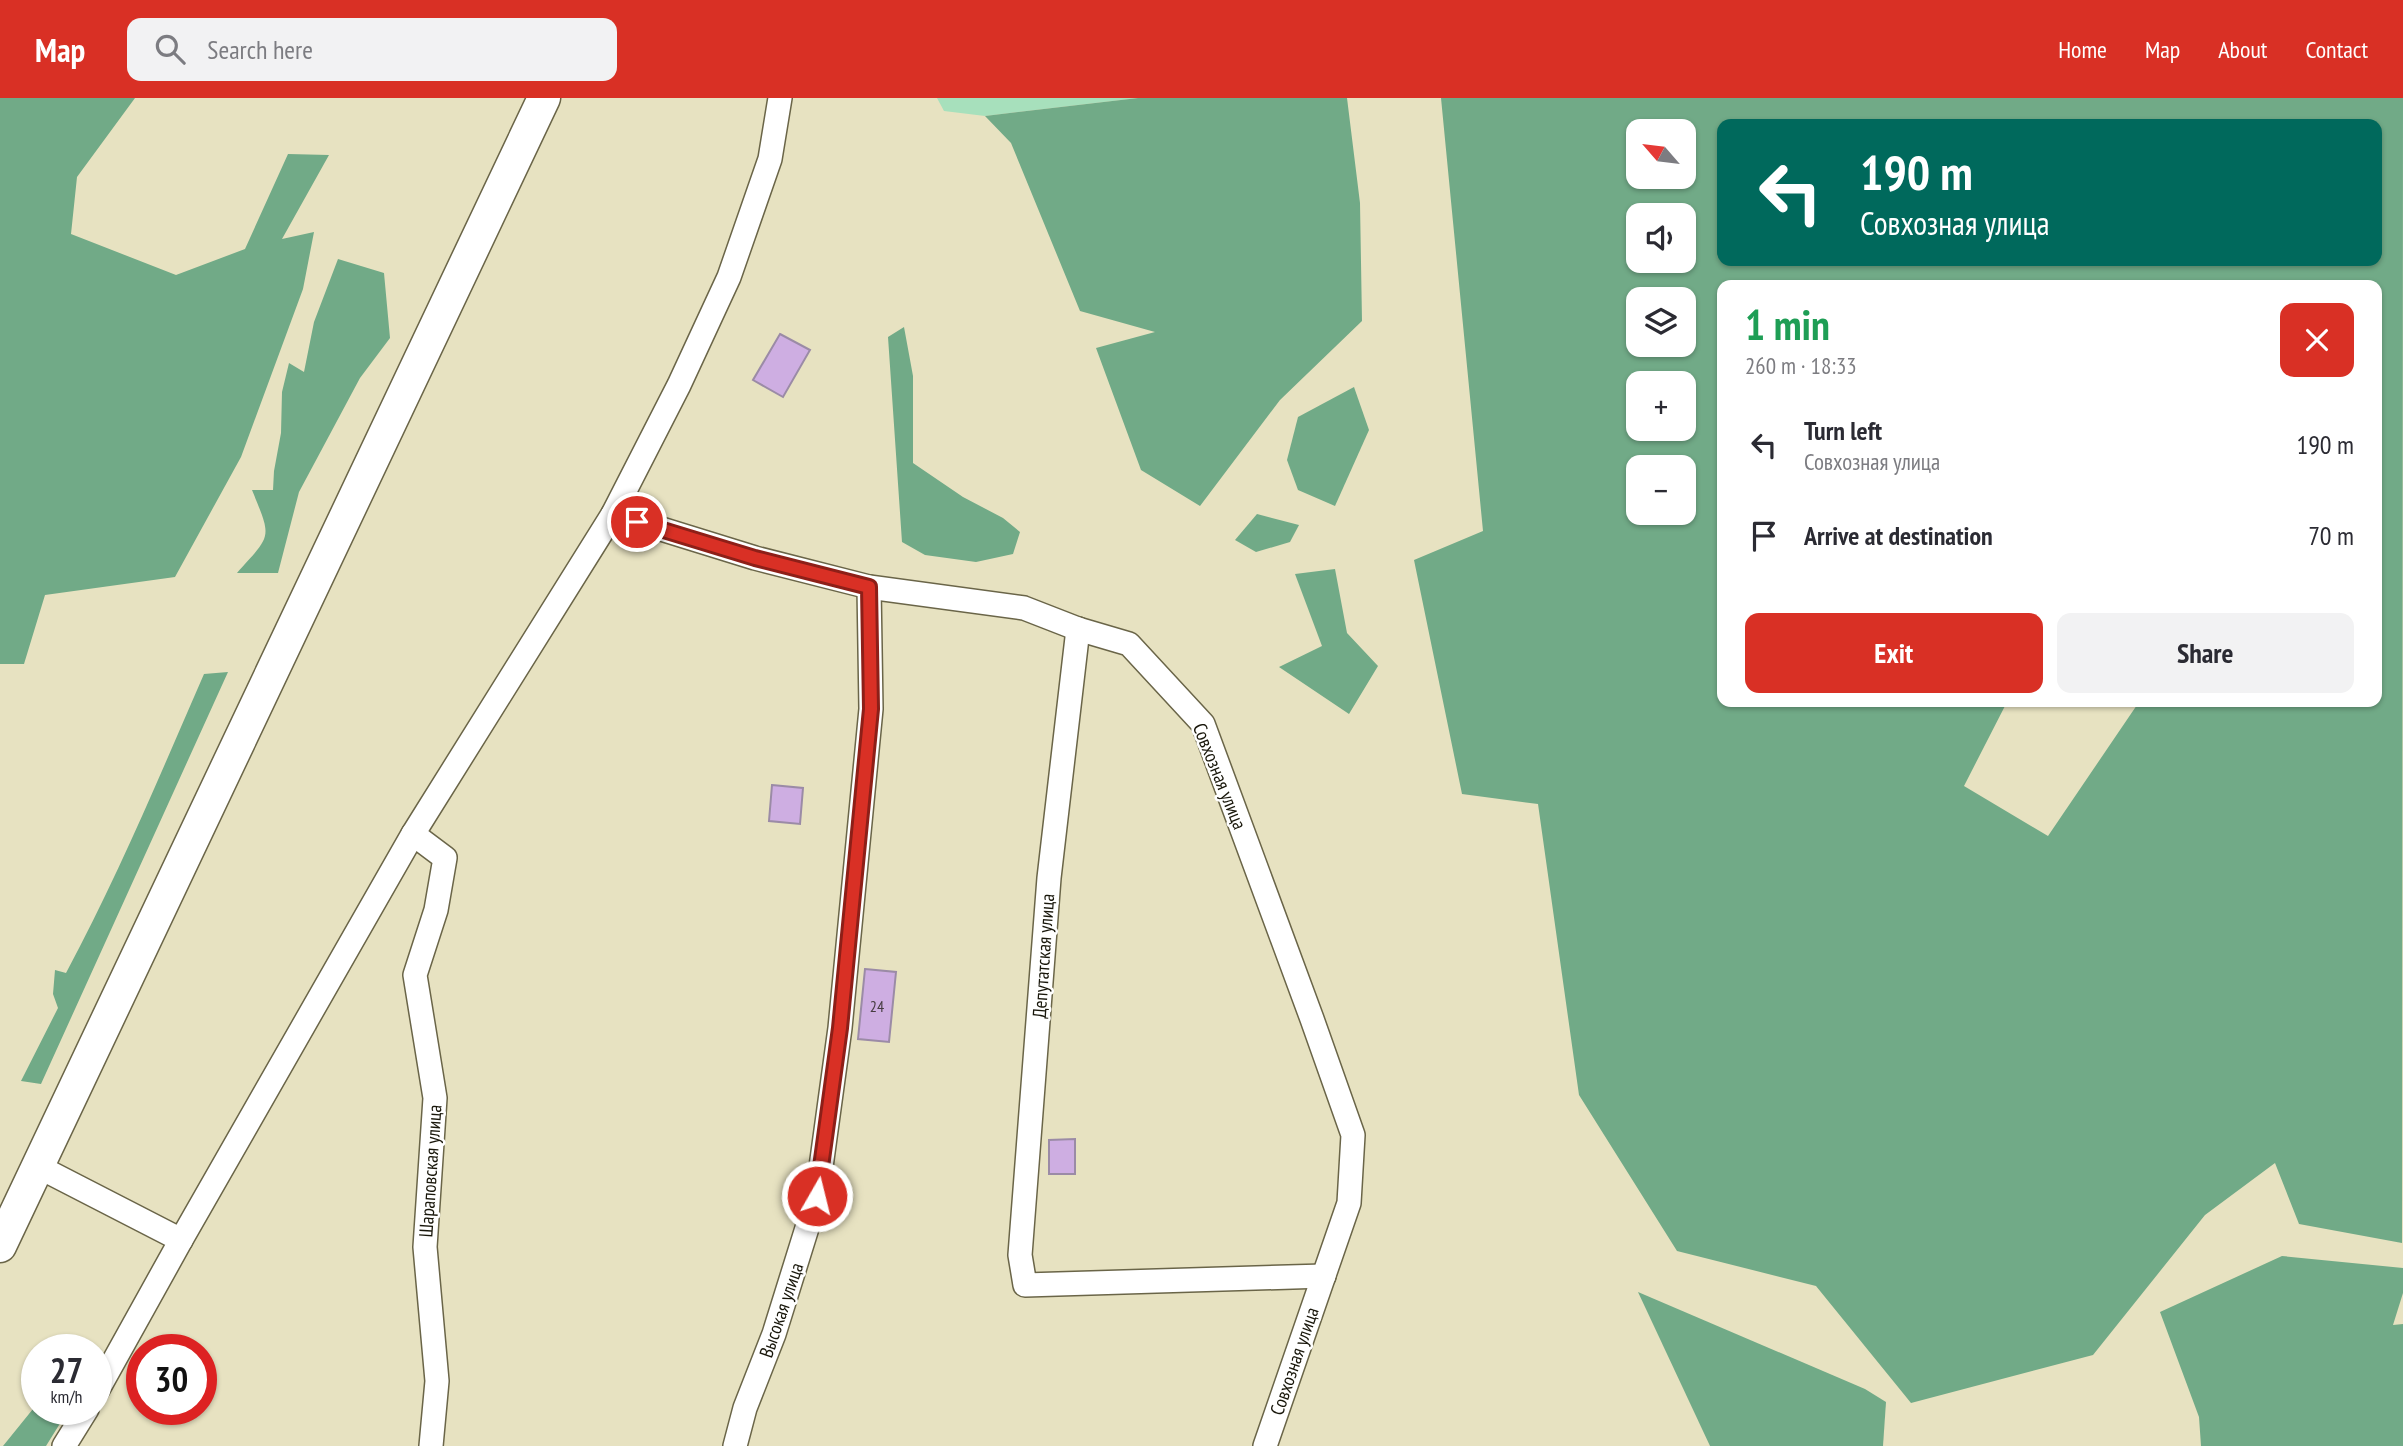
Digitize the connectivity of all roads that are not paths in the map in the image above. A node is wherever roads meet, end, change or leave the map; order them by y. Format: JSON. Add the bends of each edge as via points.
{"nodes":[{"id":1,"x":544,"y":98,"type":"edge"},
{"id":2,"x":780,"y":98,"type":"edge"},
{"id":3,"x":613,"y":514,"type":"junction"},
{"id":4,"x":869,"y":587,"type":"junction"},
{"id":5,"x":1079,"y":629,"type":"junction"},
{"id":6,"x":413,"y":834,"type":"junction"},
{"id":7,"x":39,"y":1167,"type":"junction"},
{"id":8,"x":180,"y":1240,"type":"junction"},
{"id":9,"x":0,"y":1246,"type":"edge"},
{"id":10,"x":1324,"y":1276,"type":"junction"},
{"id":11,"x":1025,"y":1285,"type":"joint"},
{"id":12,"x":112,"y":1364,"type":"edge"},
{"id":13,"x":78,"y":1425,"type":"edge"},
{"id":14,"x":67,"y":1444,"type":"edge"},
{"id":15,"x":431,"y":1446,"type":"edge"},
{"id":16,"x":735,"y":1446,"type":"edge"},
{"id":17,"x":1265,"y":1446,"type":"edge"}],
"edges":[{"from":1,"to":7,"type":"street"},
{"from":2,"to":3,"type":"street","via":[[769,159],[729,277]]},
{"from":3,"to":4,"type":"street","name":"Совхозная улица"},
{"from":3,"to":6,"type":"street"},
{"from":4,"to":5,"type":"street","name":"Совхозная улица","via":[[1024,608]]},
{"from":4,"to":16,"type":"street","name":"Высокая улица","via":[[871,709],[840,1028],[817,1196]]},
{"from":5,"to":10,"type":"street","name":"Совхозная улица","via":[[1129,644],[1203,724],[1353,1135],[1349,1203]]},
{"from":5,"to":11,"type":"street","name":"Депутатская улица","via":[[1049,878],[1020,1255]]},
{"from":6,"to":8,"type":"street"},
{"from":6,"to":15,"type":"street","name":"Шараповская улица","via":[[445,858],[436,910],[415,975],[435,1098],[425,1247],[437,1381]]},
{"from":7,"to":8,"type":"street"},
{"from":7,"to":9,"type":"street"},
{"from":8,"to":12,"type":"street"},
{"from":10,"to":11,"type":"street","name":"Совхозная улица"},
{"from":10,"to":17,"type":"street","name":"Совхозная улица"},
{"from":13,"to":14,"type":"street"}]}
